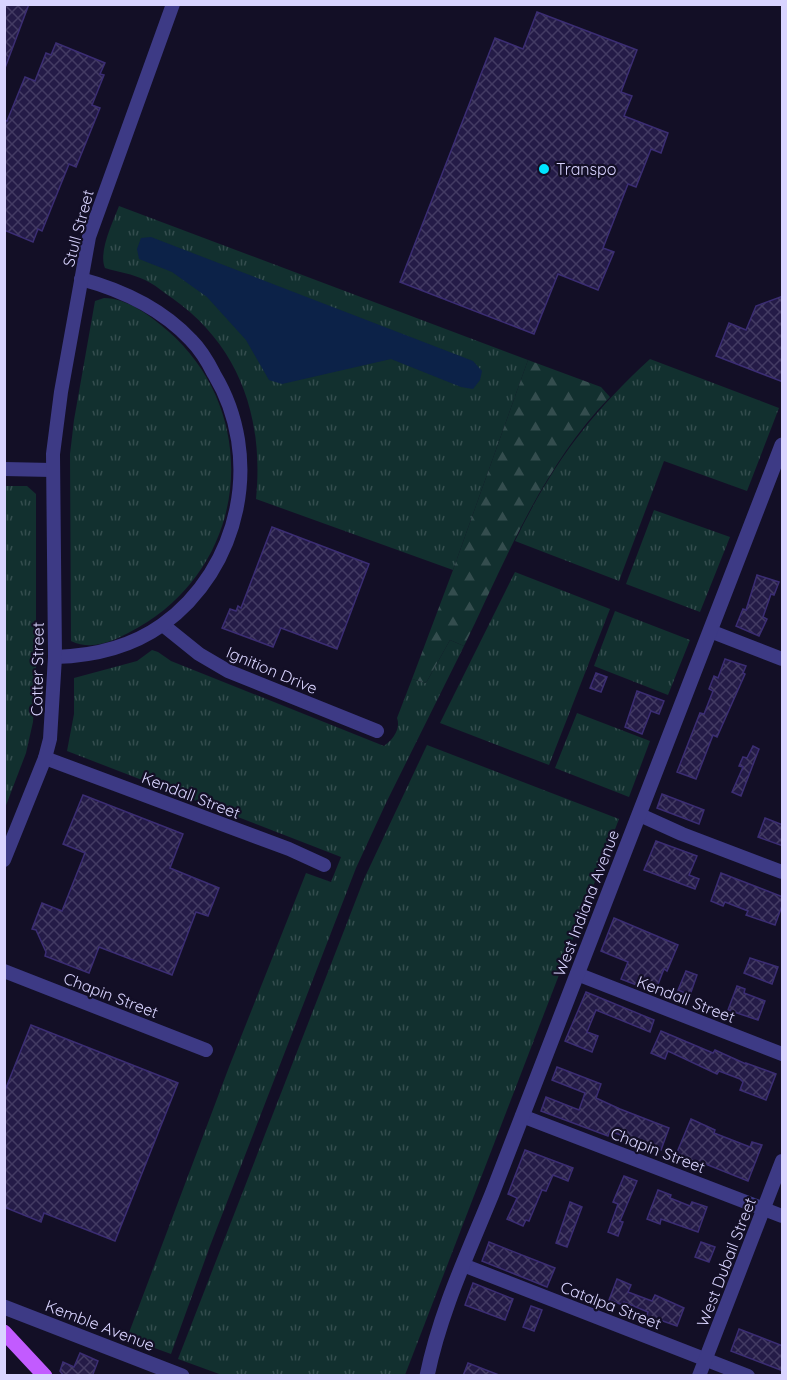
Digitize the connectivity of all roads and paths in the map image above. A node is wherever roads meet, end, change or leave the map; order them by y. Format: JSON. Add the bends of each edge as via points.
{"nodes":[{"id":1,"x":173,"y":4,"type":"edge"},
{"id":2,"x":81,"y":279,"type":"junction"},
{"id":3,"x":783,"y":446,"type":"edge"},
{"id":4,"x":4,"y":469,"type":"edge"},
{"id":5,"x":52,"y":470,"type":"junction"},
{"id":6,"x":163,"y":624,"type":"junction"},
{"id":7,"x":711,"y":631,"type":"junction"},
{"id":8,"x":55,"y":657,"type":"junction"},
{"id":9,"x":783,"y":659,"type":"edge"},
{"id":10,"x":377,"y":731,"type":"dead end"},
{"id":11,"x":45,"y":758,"type":"junction"},
{"id":12,"x":640,"y":815,"type":"junction"},
{"id":13,"x":4,"y":860,"type":"edge"},
{"id":14,"x":324,"y":864,"type":"dead end"},
{"id":15,"x":783,"y":872,"type":"edge"},
{"id":16,"x":4,"y":972,"type":"edge"},
{"id":17,"x":577,"y":974,"type":"junction"},
{"id":18,"x":206,"y":1050,"type":"dead end"},
{"id":19,"x":783,"y":1054,"type":"edge"},
{"id":20,"x":522,"y":1116,"type":"junction"},
{"id":21,"x":783,"y":1161,"type":"edge"},
{"id":22,"x":764,"y":1209,"type":"junction"},
{"id":23,"x":783,"y":1216,"type":"edge"},
{"id":24,"x":463,"y":1265,"type":"junction"},
{"id":25,"x":4,"y":1307,"type":"edge"},
{"id":26,"x":4,"y":1332,"type":"edge"},
{"id":27,"x":706,"y":1359,"type":"junction"},
{"id":28,"x":45,"y":1376,"type":"edge"},
{"id":29,"x":182,"y":1376,"type":"edge"},
{"id":30,"x":427,"y":1376,"type":"edge"},
{"id":31,"x":699,"y":1376,"type":"edge"},
{"id":32,"x":748,"y":1376,"type":"edge"}],
"edges":[{"from":1,"to":2,"type":"street","name":"Stull Street","via":[[93,225]]},
{"from":2,"to":5,"type":"street","name":"Stull Street","via":[[55,430]]},
{"from":2,"to":6,"type":"street","via":[[143,303],[193,341],[219,381],[236,423],[240,492],[231,530],[203,583]]},
{"from":3,"to":7,"type":"street","name":"West Indiana Avenue"},
{"from":4,"to":5,"type":"street"},
{"from":5,"to":8,"type":"street","name":"Cotter Street"},
{"from":6,"to":8,"type":"street","via":[[95,654]]},
{"from":6,"to":10,"type":"street","name":"Ignition Drive","via":[[199,654],[228,671]]},
{"from":7,"to":9,"type":"street"},
{"from":7,"to":12,"type":"street","name":"West Indiana Avenue"},
{"from":8,"to":11,"type":"street","name":"Cotter Street","via":[[52,720]]},
{"from":11,"to":13,"type":"street","name":"Cotter Street"},
{"from":11,"to":14,"type":"street","name":"Kendall Street"},
{"from":12,"to":15,"type":"street"},
{"from":12,"to":17,"type":"street","name":"West Indiana Avenue"},
{"from":16,"to":18,"type":"street","name":"Chapin Street"},
{"from":17,"to":19,"type":"street","name":"Kendall Street"},
{"from":17,"to":20,"type":"street","name":"West Indiana Avenue"},
{"from":20,"to":22,"type":"street","name":"Chapin Street"},
{"from":20,"to":24,"type":"street","name":"West Indiana Avenue"},
{"from":21,"to":22,"type":"street","name":"West Dubail Street"},
{"from":22,"to":23,"type":"street","name":"Chapin Street"},
{"from":22,"to":27,"type":"street","name":"West Dubail Street"},
{"from":24,"to":27,"type":"street","name":"Catalpa Street"},
{"from":24,"to":30,"type":"street","name":"West Indiana Avenue","via":[[436,1337]]},
{"from":25,"to":29,"type":"street","name":"Kemble Avenue"},
{"from":26,"to":28,"type":"main road"},
{"from":27,"to":31,"type":"street","name":"West Dubail Street"},
{"from":27,"to":32,"type":"street","name":"Catalpa Street"}]}
